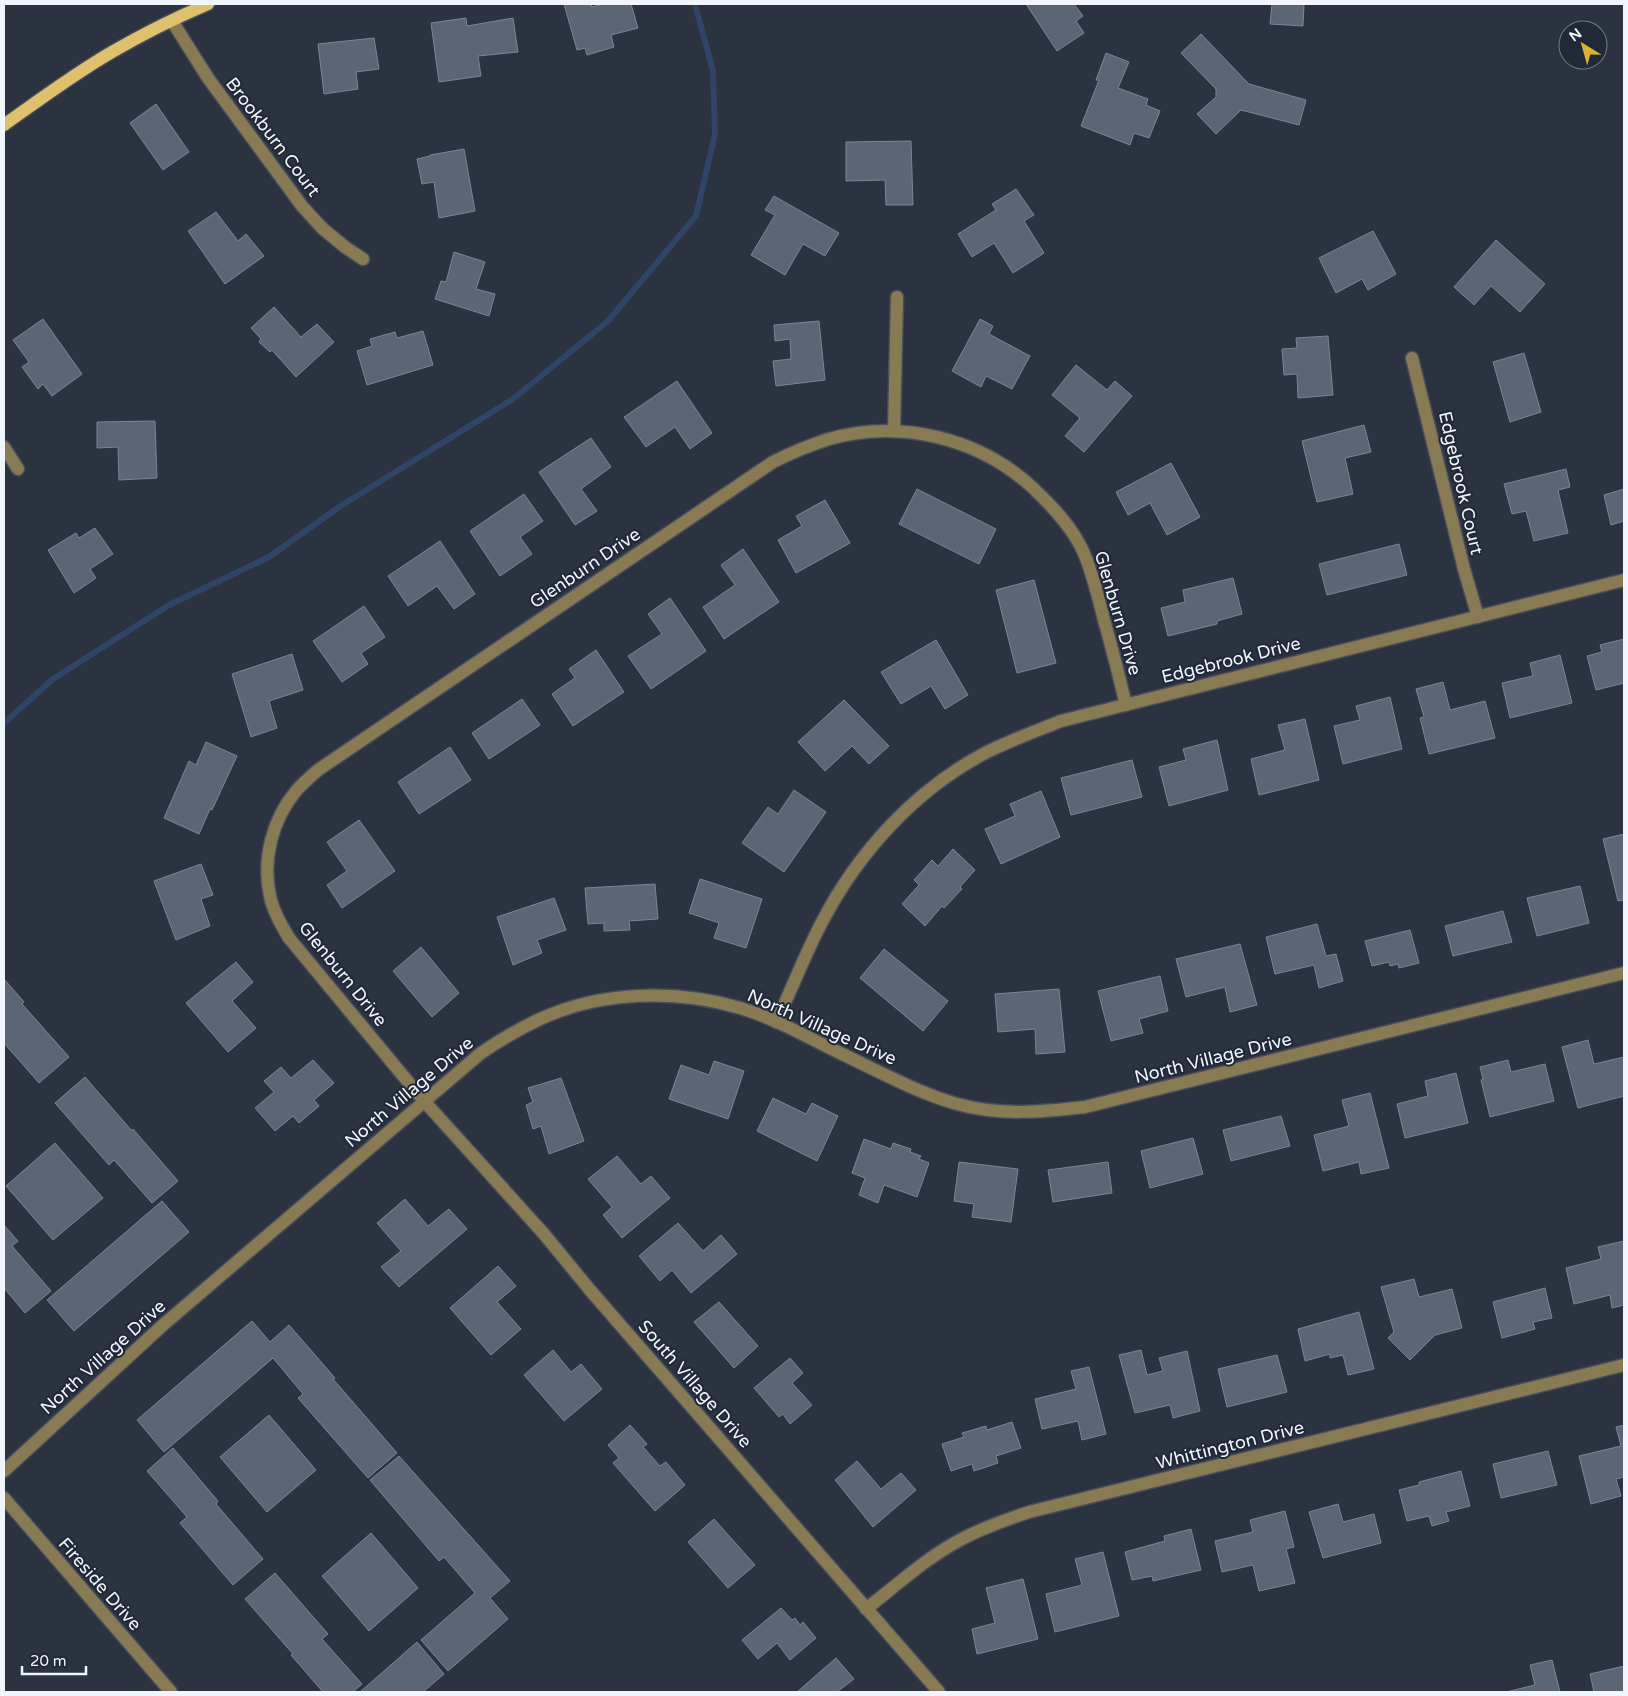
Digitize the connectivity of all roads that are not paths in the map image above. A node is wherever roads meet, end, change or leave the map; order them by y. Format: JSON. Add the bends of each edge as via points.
{"nodes":[{"id":1,"x":208,"y":4,"type":"edge"},
{"id":2,"x":172,"y":21,"type":"junction"},
{"id":3,"x":4,"y":125,"type":"edge"},
{"id":4,"x":363,"y":259,"type":"dead end"},
{"id":5,"x":897,"y":297,"type":"dead end"},
{"id":6,"x":1412,"y":358,"type":"dead end"},
{"id":7,"x":894,"y":431,"type":"junction"},
{"id":8,"x":4,"y":447,"type":"edge"},
{"id":9,"x":18,"y":469,"type":"dead end"},
{"id":10,"x":1624,"y":580,"type":"edge"},
{"id":11,"x":1478,"y":617,"type":"junction"},
{"id":12,"x":1126,"y":705,"type":"junction"},
{"id":13,"x":1624,"y":973,"type":"edge"},
{"id":14,"x":776,"y":1022,"type":"junction"},
{"id":15,"x":424,"y":1101,"type":"junction"},
{"id":16,"x":1624,"y":1365,"type":"edge"},
{"id":17,"x":4,"y":1471,"type":"edge"},
{"id":18,"x":4,"y":1498,"type":"edge"},
{"id":19,"x":866,"y":1609,"type":"junction"},
{"id":20,"x":171,"y":1692,"type":"edge"},
{"id":21,"x":938,"y":1692,"type":"edge"}],
"edges":[{"from":1,"to":2,"type":"main road"},
{"from":2,"to":3,"type":"main road","via":[[111,52]]},
{"from":2,"to":4,"type":"street","name":"Brookburn Court","via":[[208,78],[302,206],[322,228]]},
{"from":5,"to":7,"type":"street"},
{"from":6,"to":11,"type":"street","name":"Edgebrook Court"},
{"from":7,"to":12,"type":"street","name":"Glenburn Drive","via":[[943,438],[971,448],[998,461],[1048,502],[1067,525],[1093,576]]},
{"from":7,"to":15,"type":"street","name":"Glenburn Drive","via":[[830,439],[773,462],[318,770],[296,791],[283,810],[268,853],[270,897],[278,918],[289,938]]},
{"from":8,"to":9,"type":"street"},
{"from":10,"to":11,"type":"street","name":"Edgebrook Drive"},
{"from":11,"to":12,"type":"street","name":"Edgebrook Drive"},
{"from":12,"to":14,"type":"street","name":"Edgebrook Drive","via":[[1061,721],[1023,735],[951,774],[912,804],[883,833],[850,875],[822,922]]},
{"from":13,"to":14,"type":"street","name":"North Village Drive","via":[[1085,1107],[1040,1113],[993,1110],[926,1094]]},
{"from":14,"to":15,"type":"street","name":"North Village Drive","via":[[740,1008],[696,998],[650,995],[574,1006],[510,1034],[481,1053]]},
{"from":15,"to":17,"type":"street","name":"North Village Drive","via":[[163,1325]]},
{"from":15,"to":19,"type":"street","name":"South Village Drive","via":[[544,1234]]},
{"from":16,"to":19,"type":"street","name":"Whittington Drive","via":[[1029,1512],[960,1540],[928,1560]]},
{"from":18,"to":20,"type":"street","name":"Fireside Drive"},
{"from":19,"to":21,"type":"street","name":"South Village Drive"}]}
